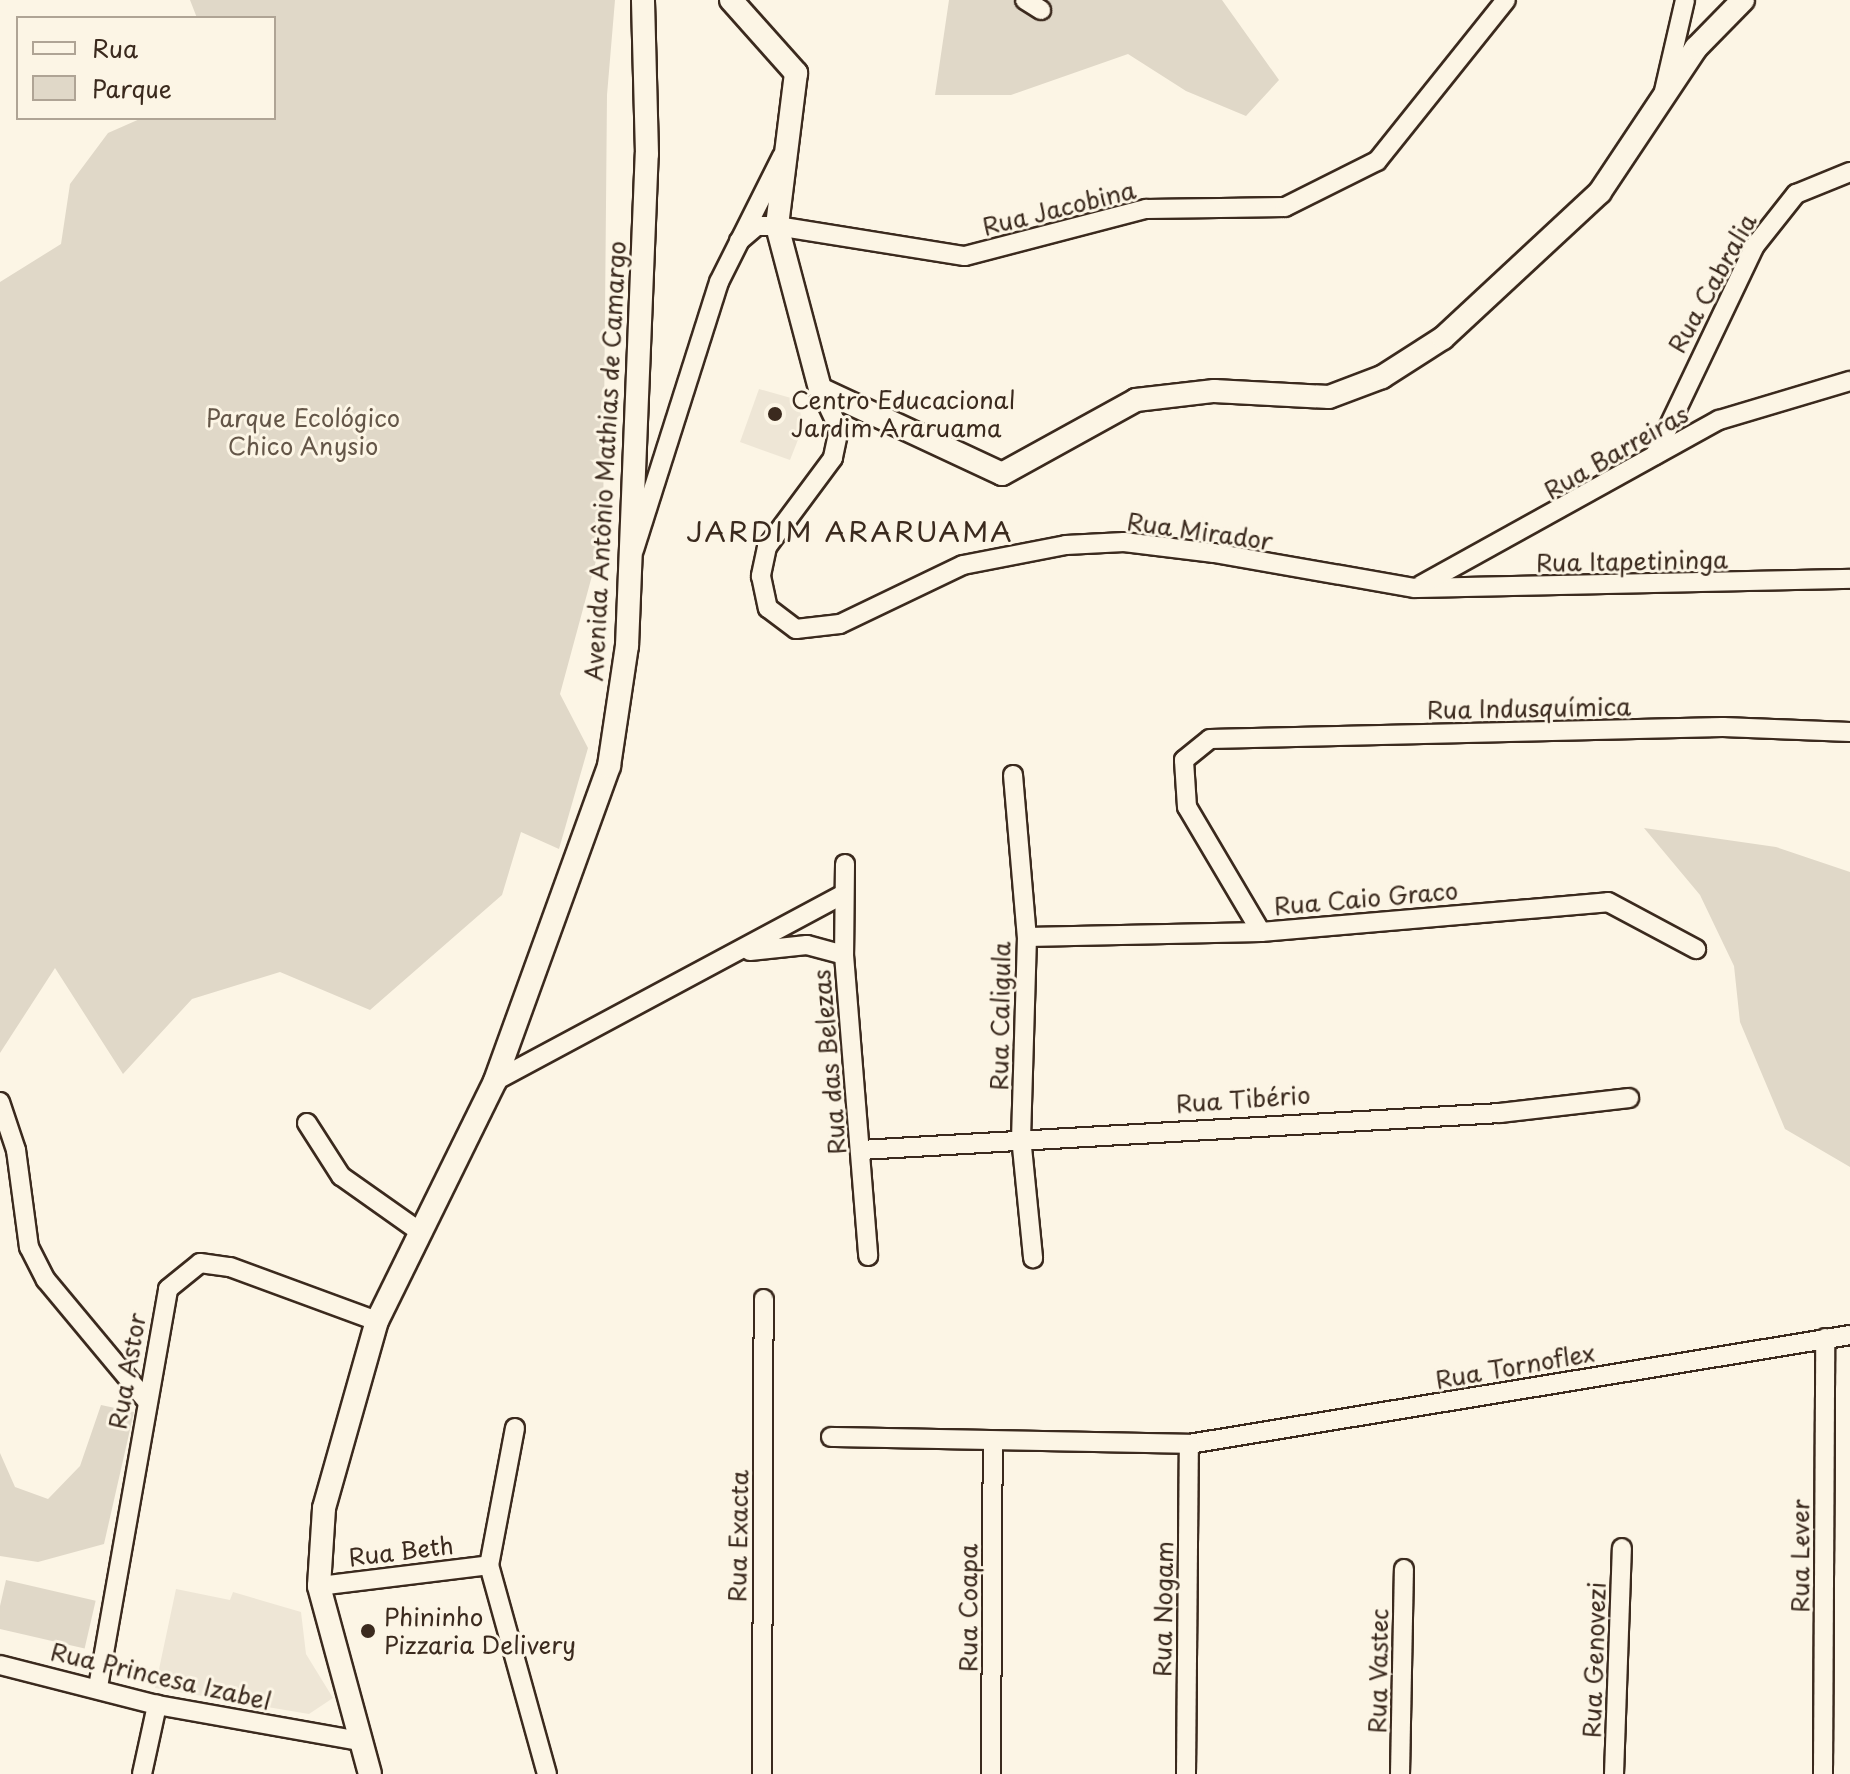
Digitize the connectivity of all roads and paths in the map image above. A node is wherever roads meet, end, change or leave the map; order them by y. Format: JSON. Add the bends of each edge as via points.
{"nodes":[{"id":1,"x":643,"y":0,"type":"edge"},
{"id":2,"x":731,"y":0,"type":"edge"},
{"id":3,"x":1025,"y":0,"type":"edge"},
{"id":4,"x":1506,"y":0,"type":"edge"},
{"id":5,"x":1685,"y":0,"type":"edge"},
{"id":6,"x":1743,"y":0,"type":"edge"},
{"id":7,"x":1041,"y":10,"type":"dead end"},
{"id":8,"x":1661,"y":106,"type":"junction"},
{"id":9,"x":784,"y":153,"type":"junction"},
{"id":10,"x":1850,"y":172,"type":"edge"},
{"id":11,"x":777,"y":226,"type":"junction"},
{"id":12,"x":739,"y":241,"type":"junction"},
{"id":13,"x":1850,"y":381,"type":"edge"},
{"id":14,"x":820,"y":389,"type":"junction"},
{"id":15,"x":1655,"y":455,"type":"junction"},
{"id":16,"x":629,"y":564,"type":"junction"},
{"id":17,"x":1850,"y":579,"type":"edge"},
{"id":18,"x":1415,"y":588,"type":"junction"},
{"id":19,"x":1850,"y":732,"type":"edge"},
{"id":20,"x":1013,"y":775,"type":"dead end"},
{"id":21,"x":845,"y":864,"type":"dead end"},
{"id":22,"x":844,"y":894,"type":"junction"},
{"id":23,"x":1261,"y":932,"type":"junction"},
{"id":24,"x":1027,"y":937,"type":"junction"},
{"id":25,"x":1696,"y":949,"type":"dead end"},
{"id":26,"x":747,"y":951,"type":"junction"},
{"id":27,"x":844,"y":955,"type":"junction"},
{"id":28,"x":495,"y":1081,"type":"junction"},
{"id":29,"x":1629,"y":1098,"type":"dead end"},
{"id":30,"x":0,"y":1102,"type":"edge"},
{"id":31,"x":307,"y":1123,"type":"dead end"},
{"id":32,"x":1021,"y":1137,"type":"junction"},
{"id":33,"x":861,"y":1150,"type":"junction"},
{"id":34,"x":416,"y":1229,"type":"junction"},
{"id":35,"x":868,"y":1256,"type":"dead end"},
{"id":36,"x":1033,"y":1258,"type":"dead end"},
{"id":37,"x":764,"y":1299,"type":"dead end"},
{"id":38,"x":377,"y":1321,"type":"junction"},
{"id":39,"x":1850,"y":1335,"type":"edge"},
{"id":40,"x":1825,"y":1338,"type":"junction"},
{"id":41,"x":145,"y":1399,"type":"junction"},
{"id":42,"x":515,"y":1428,"type":"dead end"},
{"id":43,"x":831,"y":1437,"type":"dead end"},
{"id":44,"x":993,"y":1442,"type":"junction"},
{"id":45,"x":1189,"y":1444,"type":"junction"},
{"id":46,"x":1622,"y":1548,"type":"dead end"},
{"id":47,"x":489,"y":1565,"type":"junction"},
{"id":48,"x":1404,"y":1569,"type":"dead end"},
{"id":49,"x":319,"y":1586,"type":"junction"},
{"id":50,"x":0,"y":1665,"type":"edge"},
{"id":51,"x":98,"y":1687,"type":"junction"},
{"id":52,"x":157,"y":1705,"type":"junction"},
{"id":53,"x":363,"y":1761,"type":"edge"},
{"id":54,"x":142,"y":1774,"type":"edge"},
{"id":55,"x":547,"y":1774,"type":"edge"},
{"id":56,"x":762,"y":1774,"type":"edge"},
{"id":57,"x":991,"y":1774,"type":"edge"},
{"id":58,"x":1186,"y":1774,"type":"edge"},
{"id":59,"x":1400,"y":1774,"type":"edge"},
{"id":60,"x":1614,"y":1774,"type":"edge"},
{"id":61,"x":1823,"y":1774,"type":"edge"}],
"edges":[{"from":1,"to":16,"type":"street","name":"Avenida Antônio Mathias de Camargo","via":[[647,154]]},
{"from":2,"to":9,"type":"street","via":[[796,73]]},
{"from":3,"to":7,"type":"street"},
{"from":4,"to":11,"type":"street","name":"Rua Jacobina","via":[[1377,161],[1285,207],[1146,209],[965,256]]},
{"from":5,"to":8,"type":"street"},
{"from":6,"to":8,"type":"street","via":[[1696,48]]},
{"from":8,"to":14,"type":"street","via":[[1600,192],[1502,288],[1443,338],[1382,377],[1329,397],[1214,391],[1136,400],[1002,474]]},
{"from":9,"to":11,"type":"street"},
{"from":9,"to":12,"type":"street"},
{"from":10,"to":15,"type":"street","name":"Rua Cabralia","via":[[1796,194],[1754,247]]},
{"from":11,"to":12,"type":"street","via":[[757,226]]},
{"from":11,"to":14,"type":"street"},
{"from":12,"to":16,"type":"street"},
{"from":13,"to":15,"type":"street","name":"Rua Barreiras","via":[[1719,420]]},
{"from":14,"to":18,"type":"street","name":"Rua Mirador","via":[[839,429],[833,458],[767,547],[761,576],[768,608],[796,629],[840,624],[963,565],[1066,545],[1139,544]]},
{"from":15,"to":18,"type":"street","name":"Rua Barreiras"},
{"from":16,"to":28,"type":"street","name":"Avenida Antônio Mathias de Camargo","via":[[627,646],[609,766]]},
{"from":17,"to":18,"type":"street","name":"Rua Itapetininga"},
{"from":19,"to":23,"type":"street","name":"Rua Indusquímica","via":[[1723,727],[1210,739],[1184,760],[1187,807]]},
{"from":20,"to":24,"type":"street","name":"Rua Caligula"},
{"from":21,"to":22,"type":"street","name":"Rua das Belezas"},
{"from":22,"to":26,"type":"street"},
{"from":22,"to":27,"type":"street","name":"Rua das Belezas"},
{"from":23,"to":24,"type":"street","name":"Rua Caio Graco"},
{"from":23,"to":25,"type":"street","name":"Rua Caio Graco","via":[[1608,902]]},
{"from":24,"to":32,"type":"street","name":"Rua Caligula"},
{"from":26,"to":27,"type":"street","via":[[807,945]]},
{"from":26,"to":28,"type":"street"},
{"from":27,"to":33,"type":"street","name":"Rua das Belezas"},
{"from":28,"to":34,"type":"street","name":"Avenida Antônio Mathias de Camargo"},
{"from":29,"to":32,"type":"street","name":"Rua Tibério","via":[[1500,1113]]},
{"from":30,"to":41,"type":"street","via":[[16,1150],[29,1247],[46,1280]]},
{"from":31,"to":34,"type":"street","via":[[341,1176]]},
{"from":32,"to":33,"type":"street","name":"Rua Tibério"},
{"from":32,"to":36,"type":"street","name":"Rua Caligula"},
{"from":33,"to":35,"type":"street","name":"Rua das Belezas"},
{"from":34,"to":38,"type":"street","name":"Avenida Antônio Mathias de Camargo"},
{"from":37,"to":56,"type":"street","name":"Rua Exacta"},
{"from":38,"to":41,"type":"street","name":"Rua Astor","via":[[200,1263],[168,1289]]},
{"from":38,"to":49,"type":"street","name":"Avenida Antônio Mathias de Camargo","via":[[334,1458]]},
{"from":39,"to":40,"type":"street","name":"Rua Tornoflex"},
{"from":40,"to":45,"type":"street","name":"Rua Tornoflex"},
{"from":40,"to":61,"type":"street","name":"Rua Lever"},
{"from":41,"to":51,"type":"street","name":"Rua Astor"},
{"from":42,"to":47,"type":"street"},
{"from":43,"to":44,"type":"street"},
{"from":44,"to":45,"type":"street"},
{"from":44,"to":57,"type":"street","name":"Rua Coapa"},
{"from":45,"to":58,"type":"street","name":"Rua Nogam"},
{"from":46,"to":60,"type":"street","name":"Rua Genovezi"},
{"from":47,"to":49,"type":"street","name":"Rua Beth"},
{"from":47,"to":55,"type":"street"},
{"from":48,"to":59,"type":"street","name":"Rua Vastec"},
{"from":49,"to":53,"type":"street","name":"Avenida Antônio Mathias de Camargo"},
{"from":50,"to":51,"type":"street","name":"Rua Princesa Izabel"},
{"from":51,"to":52,"type":"street","name":"Rua Princesa Izabel"},
{"from":52,"to":53,"type":"street","name":"Rua Princesa Izabel"},
{"from":52,"to":54,"type":"street"}]}
